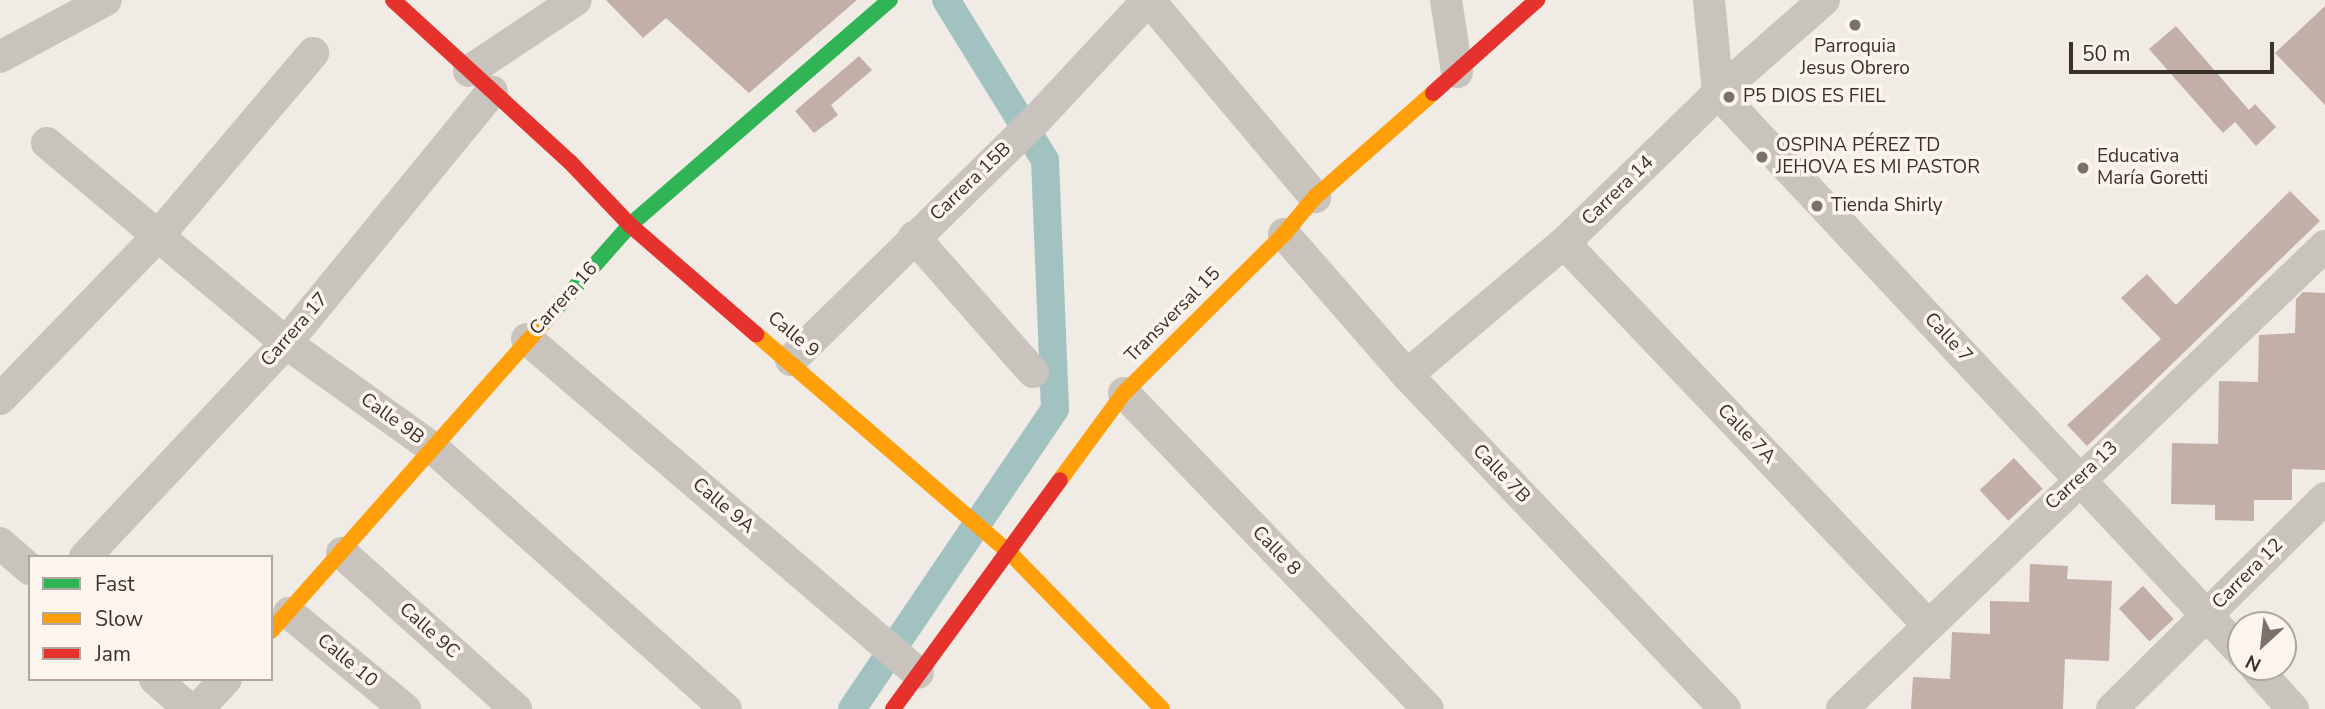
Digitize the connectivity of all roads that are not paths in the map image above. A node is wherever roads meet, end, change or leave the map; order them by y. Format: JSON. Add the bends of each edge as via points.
{"nodes":[{"id":1,"x":106,"y":0,"type":"edge"},
{"id":2,"x":393,"y":0,"type":"edge"},
{"id":3,"x":576,"y":0,"type":"edge"},
{"id":4,"x":890,"y":0,"type":"edge"},
{"id":5,"x":1148,"y":0,"type":"edge"},
{"id":6,"x":1446,"y":0,"type":"edge"},
{"id":7,"x":1537,"y":0,"type":"edge"},
{"id":8,"x":1709,"y":0,"type":"edge"},
{"id":9,"x":1824,"y":0,"type":"edge"},
{"id":10,"x":313,"y":53,"type":"dead end"},
{"id":11,"x":0,"y":57,"type":"edge"},
{"id":12,"x":1457,"y":72,"type":"junction"},
{"id":13,"x":481,"y":81,"type":"junction"},
{"id":14,"x":1718,"y":93,"type":"junction"},
{"id":15,"x":47,"y":143,"type":"dead end"},
{"id":16,"x":1315,"y":197,"type":"junction"},
{"id":17,"x":630,"y":225,"type":"junction"},
{"id":18,"x":1284,"y":234,"type":"junction"},
{"id":19,"x":158,"y":236,"type":"junction"},
{"id":20,"x":914,"y":237,"type":"junction"},
{"id":21,"x":1563,"y":243,"type":"junction"},
{"id":22,"x":2325,"y":246,"type":"edge"},
{"id":23,"x":527,"y":339,"type":"junction"},
{"id":24,"x":286,"y":343,"type":"junction"},
{"id":25,"x":791,"y":360,"type":"junction"},
{"id":26,"x":1034,"y":372,"type":"dead end"},
{"id":27,"x":1407,"y":375,"type":"junction"},
{"id":28,"x":1124,"y":393,"type":"junction"},
{"id":29,"x":0,"y":399,"type":"edge"},
{"id":30,"x":434,"y":449,"type":"junction"},
{"id":31,"x":2081,"y":479,"type":"junction"},
{"id":32,"x":2325,"y":498,"type":"edge"},
{"id":33,"x":0,"y":543,"type":"edge"},
{"id":34,"x":1009,"y":552,"type":"junction"},
{"id":35,"x":342,"y":553,"type":"junction"},
{"id":36,"x":87,"y":555,"type":"edge"},
{"id":37,"x":28,"y":567,"type":"edge"},
{"id":38,"x":2206,"y":615,"type":"junction"},
{"id":39,"x":280,"y":622,"type":"edge"},
{"id":40,"x":1928,"y":625,"type":"junction"},
{"id":41,"x":2227,"y":637,"type":"edge"},
{"id":42,"x":909,"y":666,"type":"junction"},
{"id":43,"x":157,"y":681,"type":"edge"},
{"id":44,"x":224,"y":681,"type":"edge"},
{"id":45,"x":2268,"y":681,"type":"edge"},
{"id":46,"x":894,"y":708,"type":"edge"},
{"id":47,"x":189,"y":709,"type":"edge"},
{"id":48,"x":198,"y":709,"type":"edge"},
{"id":49,"x":405,"y":709,"type":"edge"},
{"id":50,"x":516,"y":709,"type":"edge"},
{"id":51,"x":726,"y":709,"type":"edge"},
{"id":52,"x":1161,"y":709,"type":"edge"},
{"id":53,"x":1428,"y":709,"type":"edge"},
{"id":54,"x":1726,"y":709,"type":"edge"},
{"id":55,"x":1842,"y":709,"type":"edge"},
{"id":56,"x":2112,"y":709,"type":"edge"},
{"id":57,"x":2293,"y":709,"type":"edge"}],
"edges":[{"from":1,"to":11,"type":"street"},
{"from":2,"to":13,"type":"street","name":"Calle 9"},
{"from":3,"to":13,"type":"street","name":"Carrera 17"},
{"from":4,"to":17,"type":"street","name":"Carrera 16"},
{"from":5,"to":16,"type":"street"},
{"from":5,"to":20,"type":"street","name":"Carrera 15B","via":[[1027,129]]},
{"from":6,"to":12,"type":"street"},
{"from":7,"to":12,"type":"street","name":"Transversal 15"},
{"from":8,"to":14,"type":"street"},
{"from":9,"to":14,"type":"street","name":"Carrera 14"},
{"from":10,"to":19,"type":"street"},
{"from":12,"to":16,"type":"street","name":"Transversal 15"},
{"from":13,"to":17,"type":"street","name":"Calle 9","via":[[570,162]]},
{"from":13,"to":24,"type":"street","name":"Carrera 17"},
{"from":14,"to":21,"type":"street","name":"Carrera 14"},
{"from":14,"to":31,"type":"street","name":"Calle 7"},
{"from":15,"to":19,"type":"street","name":"Calle 9B"},
{"from":16,"to":18,"type":"street","name":"Transversal 15"},
{"from":17,"to":23,"type":"street","name":"Carrera 16"},
{"from":17,"to":25,"type":"street","name":"Calle 9"},
{"from":18,"to":27,"type":"street","name":"Calle 7B"},
{"from":18,"to":28,"type":"street","name":"Transversal 15"},
{"from":19,"to":24,"type":"street","name":"Calle 9B"},
{"from":19,"to":29,"type":"street"},
{"from":20,"to":25,"type":"street","name":"Carrera 15B"},
{"from":20,"to":26,"type":"street"},
{"from":21,"to":27,"type":"street","name":"Carrera 14"},
{"from":21,"to":40,"type":"street","name":"Calle 7A"},
{"from":22,"to":31,"type":"street","name":"Carrera 13"},
{"from":23,"to":30,"type":"street","name":"Carrera 16"},
{"from":23,"to":42,"type":"street","name":"Calle 9A"},
{"from":24,"to":30,"type":"street","name":"Calle 9B"},
{"from":24,"to":36,"type":"street","name":"Carrera 17"},
{"from":25,"to":34,"type":"street","name":"Calle 9"},
{"from":27,"to":54,"type":"street","name":"Calle 7B"},
{"from":28,"to":34,"type":"street","name":"Transversal 15"},
{"from":28,"to":53,"type":"street","name":"Calle 8"},
{"from":30,"to":35,"type":"street","name":"Carrera 16"},
{"from":30,"to":51,"type":"street","name":"Calle 9B"},
{"from":31,"to":38,"type":"street","name":"Calle 7"},
{"from":31,"to":40,"type":"street","name":"Carrera 13"},
{"from":32,"to":38,"type":"street","name":"Carrera 12"},
{"from":33,"to":37,"type":"street"},
{"from":34,"to":42,"type":"street","name":"Transversal 15"},
{"from":34,"to":52,"type":"street","name":"Calle 9"},
{"from":35,"to":39,"type":"street","name":"Carrera 16"},
{"from":35,"to":50,"type":"street","name":"Calle 9C"},
{"from":38,"to":41,"type":"street","name":"Calle 7"},
{"from":38,"to":56,"type":"street","name":"Carrera 12","via":[[2187,640]]},
{"from":39,"to":49,"type":"street","name":"Calle 10"},
{"from":40,"to":55,"type":"street","name":"Carrera 13"},
{"from":42,"to":46,"type":"street","name":"Transversal 15"},
{"from":43,"to":47,"type":"street"},
{"from":44,"to":48,"type":"street"},
{"from":45,"to":57,"type":"street","name":"Calle 7"}]}
